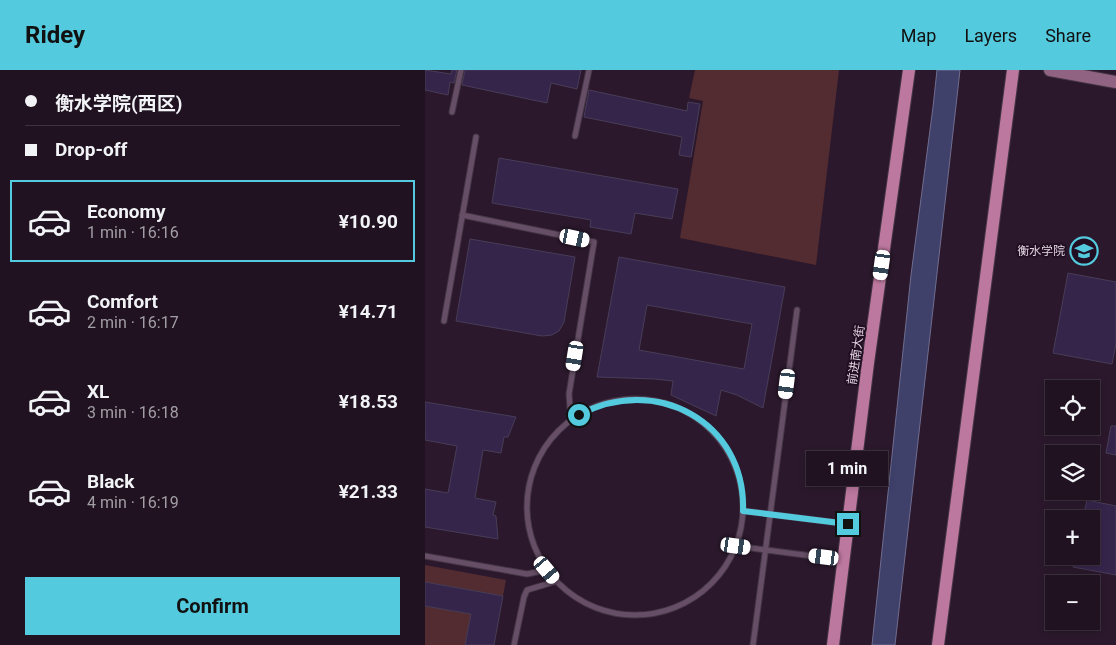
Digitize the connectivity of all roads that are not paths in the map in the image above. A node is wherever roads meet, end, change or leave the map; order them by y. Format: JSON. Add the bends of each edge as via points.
{"nodes":[{"id":1,"x":461,"y":70,"type":"edge"},
{"id":2,"x":589,"y":70,"type":"edge"},
{"id":3,"x":909,"y":70,"type":"edge"},
{"id":4,"x":1013,"y":70,"type":"edge"},
{"id":5,"x":1050,"y":70,"type":"edge"},
{"id":6,"x":1116,"y":82,"type":"edge"},
{"id":7,"x":452,"y":112,"type":"dead end"},
{"id":8,"x":575,"y":136,"type":"dead end"},
{"id":9,"x":476,"y":137,"type":"dead end"},
{"id":10,"x":462,"y":215,"type":"junction"},
{"id":11,"x":797,"y":310,"type":"dead end"},
{"id":12,"x":444,"y":321,"type":"dead end"},
{"id":13,"x":571,"y":420,"type":"junction"},
{"id":14,"x":743,"y":511,"type":"junction"},
{"id":15,"x":770,"y":515,"type":"junction"},
{"id":16,"x":848,"y":524,"type":"junction"},
{"id":17,"x":736,"y":546,"type":"junction"},
{"id":18,"x":766,"y":550,"type":"junction"},
{"id":19,"x":425,"y":556,"type":"edge"},
{"id":20,"x":843,"y":560,"type":"junction"},
{"id":21,"x":547,"y":570,"type":"junction"},
{"id":22,"x":557,"y":581,"type":"junction"},
{"id":23,"x":514,"y":645,"type":"edge"},
{"id":24,"x":753,"y":645,"type":"edge"},
{"id":25,"x":833,"y":645,"type":"edge"},
{"id":26,"x":938,"y":645,"type":"edge"}],
"edges":[{"from":1,"to":7,"type":"lane"},
{"from":2,"to":8,"type":"lane"},
{"from":3,"to":16,"type":"main road","name":"前进南大街"},
{"from":4,"to":26,"type":"main road"},
{"from":5,"to":6,"type":"main road"},
{"from":9,"to":10,"type":"lane"},
{"from":10,"to":12,"type":"lane"},
{"from":10,"to":13,"type":"lane","via":[[594,242],[569,394]]},
{"from":11,"to":15,"type":"lane"},
{"from":13,"to":14,"type":"lane","via":[[592,408],[620,400],[650,400],[686,411],[705,424],[729,452],[742,487]]},
{"from":13,"to":21,"type":"lane","via":[[546,445],[529,486],[529,530]]},
{"from":14,"to":15,"type":"lane"},
{"from":14,"to":17,"type":"lane"},
{"from":15,"to":16,"type":"lane"},
{"from":15,"to":18,"type":"lane"},
{"from":16,"to":20,"type":"main road","name":"前进南大街"},
{"from":17,"to":18,"type":"lane"},
{"from":17,"to":22,"type":"lane","via":[[723,571],[703,592],[678,606],[657,612],[636,615],[607,611],[580,600]]},
{"from":18,"to":20,"type":"lane"},
{"from":18,"to":24,"type":"lane"},
{"from":19,"to":21,"type":"lane","via":[[527,574]]},
{"from":20,"to":25,"type":"main road","name":"前进南大街"},
{"from":21,"to":22,"type":"lane"},
{"from":22,"to":23,"type":"lane","via":[[527,590]]}]}
